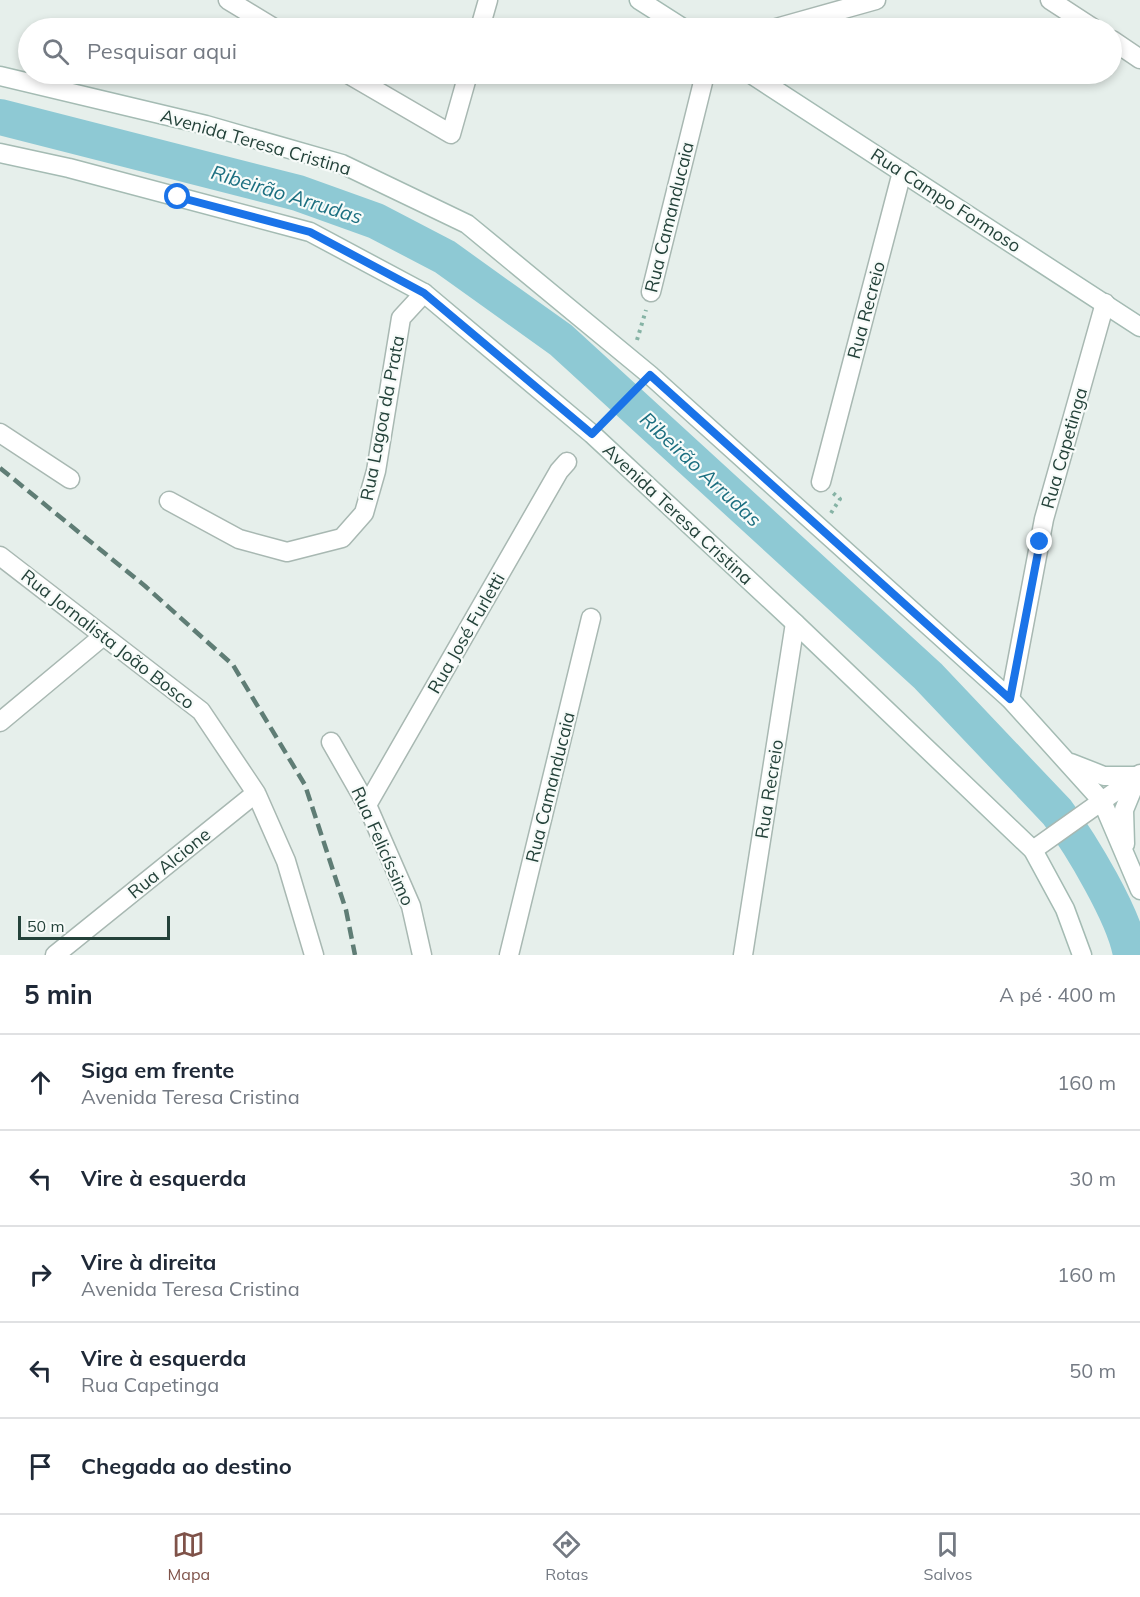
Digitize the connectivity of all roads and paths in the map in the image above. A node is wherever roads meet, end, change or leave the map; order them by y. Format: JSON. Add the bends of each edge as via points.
{"nodes":[{"id":1,"x":228,"y":0,"type":"edge"},
{"id":2,"x":488,"y":0,"type":"edge"},
{"id":3,"x":639,"y":0,"type":"edge"},
{"id":4,"x":876,"y":0,"type":"edge"},
{"id":5,"x":1050,"y":0,"type":"edge"},
{"id":6,"x":258,"y":18,"type":"edge"},
{"id":7,"x":483,"y":18,"type":"edge"},
{"id":8,"x":667,"y":18,"type":"edge"},
{"id":9,"x":812,"y":18,"type":"edge"},
{"id":10,"x":1078,"y":18,"type":"edge"},
{"id":11,"x":1122,"y":47,"type":"edge"},
{"id":12,"x":1140,"y":59,"type":"edge"},
{"id":13,"x":0,"y":76,"type":"edge"},
{"id":14,"x":18,"y":80,"type":"edge"},
{"id":15,"x":34,"y":84,"type":"edge"},
{"id":16,"x":365,"y":84,"type":"edge"},
{"id":17,"x":465,"y":84,"type":"edge"},
{"id":18,"x":703,"y":84,"type":"edge"},
{"id":19,"x":766,"y":84,"type":"edge"},
{"id":20,"x":0,"y":153,"type":"edge"},
{"id":21,"x":902,"y":172,"type":"junction"},
{"id":22,"x":651,"y":292,"type":"joint"},
{"id":23,"x":424,"y":293,"type":"junction"},
{"id":24,"x":1105,"y":303,"type":"junction"},
{"id":25,"x":1140,"y":327,"type":"edge"},
{"id":26,"x":632,"y":360,"type":"junction"},
{"id":27,"x":650,"y":375,"type":"junction"},
{"id":28,"x":0,"y":433,"type":"edge"},
{"id":29,"x":592,"y":434,"type":"junction"},
{"id":30,"x":567,"y":462,"type":"dead end"},
{"id":31,"x":70,"y":479,"type":"dead end"},
{"id":32,"x":821,"y":482,"type":"dead end"},
{"id":33,"x":170,"y":501,"type":"dead end"},
{"id":34,"x":0,"y":556,"type":"edge"},
{"id":35,"x":591,"y":618,"type":"dead end"},
{"id":36,"x":795,"y":622,"type":"junction"},
{"id":37,"x":102,"y":637,"type":"junction"},
{"id":38,"x":1010,"y":699,"type":"junction"},
{"id":39,"x":0,"y":722,"type":"edge"},
{"id":40,"x":331,"y":742,"type":"dead end"},
{"id":41,"x":1066,"y":761,"type":"junction"},
{"id":42,"x":1139,"y":775,"type":"edge"},
{"id":43,"x":256,"y":793,"type":"junction"},
{"id":44,"x":1102,"y":801,"type":"junction"},
{"id":45,"x":367,"y":805,"type":"junction"},
{"id":46,"x":1033,"y":850,"type":"junction"},
{"id":47,"x":1126,"y":854,"type":"junction"},
{"id":48,"x":1140,"y":890,"type":"edge"},
{"id":49,"x":55,"y":955,"type":"edge"},
{"id":50,"x":314,"y":955,"type":"edge"},
{"id":51,"x":422,"y":955,"type":"edge"},
{"id":52,"x":509,"y":955,"type":"edge"},
{"id":53,"x":743,"y":955,"type":"edge"},
{"id":54,"x":1082,"y":955,"type":"edge"}],
"edges":[{"from":1,"to":6,"type":"street"},
{"from":2,"to":7,"type":"street"},
{"from":3,"to":8,"type":"street"},
{"from":4,"to":9,"type":"street"},
{"from":5,"to":10,"type":"street"},
{"from":11,"to":12,"type":"street"},
{"from":13,"to":14,"type":"street","name":"Avenida Teresa Cristina"},
{"from":15,"to":26,"type":"street","name":"Avenida Teresa Cristina","via":[[206,125],[342,164],[467,224]]},
{"from":16,"to":17,"type":"street","via":[[451,134]]},
{"from":18,"to":22,"type":"street","name":"Rua Camanducaia"},
{"from":19,"to":21,"type":"street","name":"Rua Campo Formoso"},
{"from":20,"to":23,"type":"street","name":"Avenida Teresa Cristina","via":[[310,232]]},
{"from":21,"to":24,"type":"street","name":"Rua Campo Formoso"},
{"from":21,"to":32,"type":"street","name":"Rua Recreio"},
{"from":22,"to":26,"type":"path","name":"Rua Camanducaia"},
{"from":23,"to":29,"type":"street","name":"Avenida Teresa Cristina"},
{"from":23,"to":33,"type":"street","name":"Rua Lagoa da Prata","via":[[401,318],[376,471],[364,513],[342,538],[287,552],[239,538]]},
{"from":24,"to":25,"type":"street","name":"Rua Campo Formoso"},
{"from":24,"to":38,"type":"street","name":"Rua Capetinga","via":[[1044,519]]},
{"from":26,"to":27,"type":"street","name":"Avenida Teresa Cristina"},
{"from":27,"to":29,"type":"path"},
{"from":27,"to":38,"type":"street","name":"Avenida Teresa Cristina"},
{"from":28,"to":31,"type":"street"},
{"from":29,"to":36,"type":"street","name":"Avenida Teresa Cristina"},
{"from":30,"to":45,"type":"street","name":"Rua José Furletti"},
{"from":34,"to":37,"type":"street","name":"Rua Jornalista João Bosco"},
{"from":35,"to":52,"type":"street","name":"Rua Camanducaia"},
{"from":36,"to":46,"type":"street","name":"Avenida Teresa Cristina"},
{"from":36,"to":53,"type":"street","name":"Rua Recreio"},
{"from":37,"to":39,"type":"street"},
{"from":37,"to":43,"type":"street","name":"Rua Jornalista João Bosco","via":[[201,711]]},
{"from":38,"to":41,"type":"street","name":"Avenida Teresa Cristina"},
{"from":40,"to":45,"type":"street","name":"Rua Felicíssimo"},
{"from":41,"to":42,"type":"street","via":[[1104,776]]},
{"from":41,"to":44,"type":"street","name":"Avenida Teresa Cristina"},
{"from":42,"to":44,"type":"street"},
{"from":42,"to":47,"type":"street","via":[[1124,810]]},
{"from":43,"to":49,"type":"street","name":"Rua Alcione"},
{"from":43,"to":50,"type":"street","name":"Rua Jornalista João Bosco","via":[[286,861]]},
{"from":44,"to":46,"type":"street"},
{"from":44,"to":47,"type":"street","name":"Avenida Teresa Cristina"},
{"from":45,"to":51,"type":"street","name":"Rua Felicíssimo","via":[[411,906]]},
{"from":46,"to":54,"type":"street","name":"Avenida Teresa Cristina","via":[[1065,909]]},
{"from":47,"to":48,"type":"street"}]}
